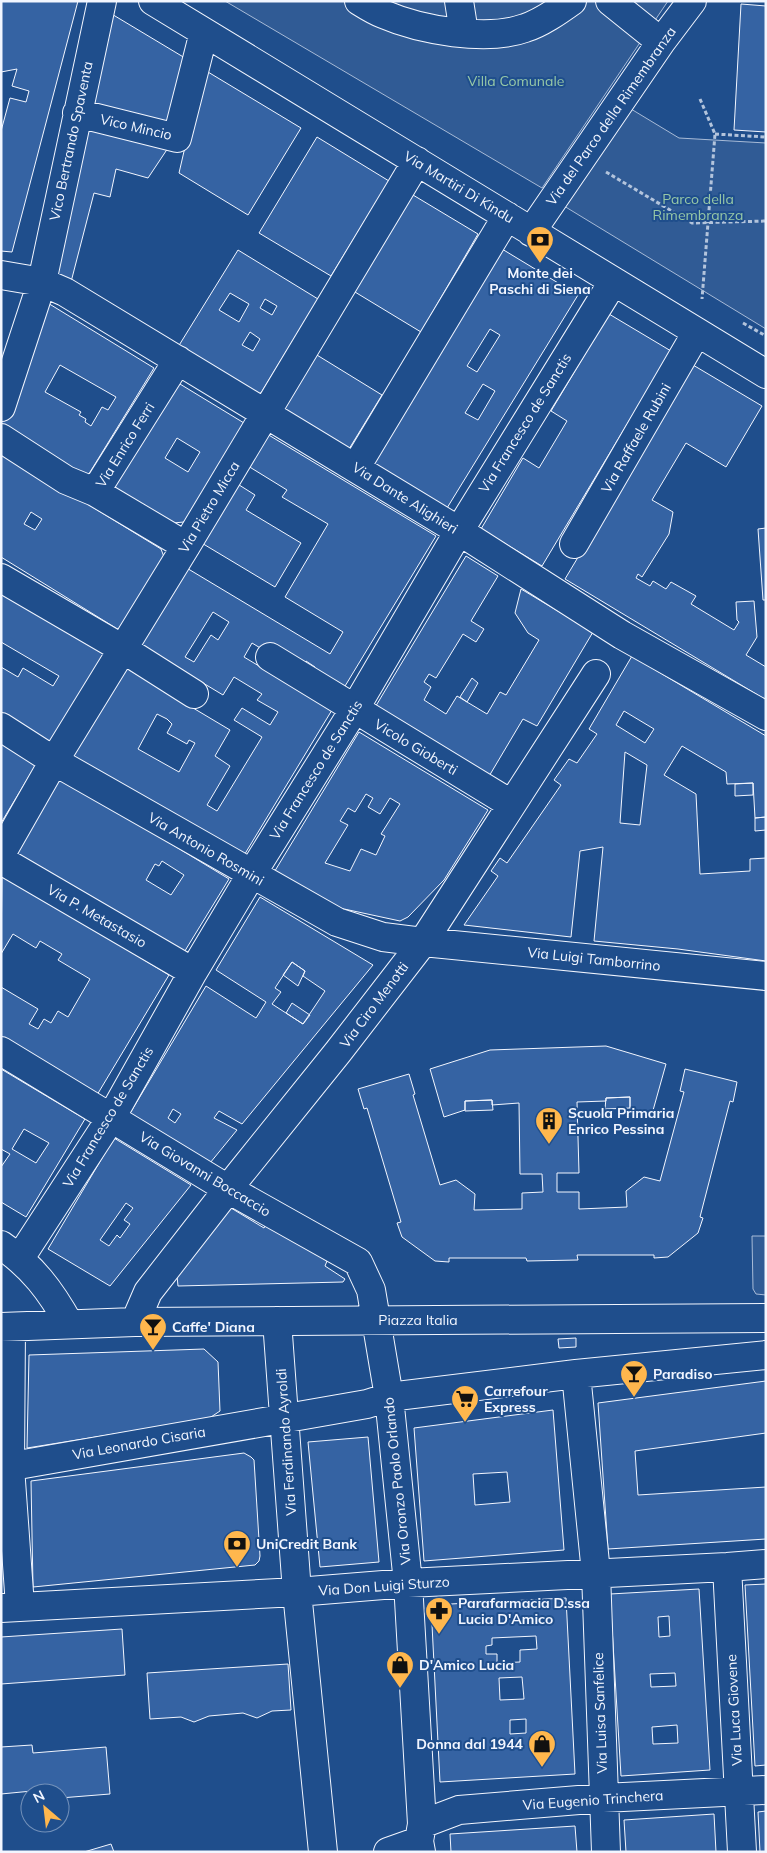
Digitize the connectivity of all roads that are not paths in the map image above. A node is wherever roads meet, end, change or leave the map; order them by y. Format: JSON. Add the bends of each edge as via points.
{"nodes":[{"id":1,"x":102,"y":1,"type":"edge"},
{"id":2,"x":153,"y":1,"type":"edge"},
{"id":3,"x":359,"y":1,"type":"edge"},
{"id":4,"x":459,"y":1,"type":"edge"},
{"id":5,"x":572,"y":1,"type":"edge"},
{"id":6,"x":610,"y":1,"type":"edge"},
{"id":7,"x":692,"y":1,"type":"edge"},
{"id":8,"x":204,"y":32,"type":"junction"},
{"id":9,"x":464,"y":33,"type":"junction"},
{"id":10,"x":661,"y":42,"type":"junction"},
{"id":11,"x":77,"y":113,"type":"junction"},
{"id":12,"x":417,"y":161,"type":"junction"},
{"id":13,"x":507,"y":216,"type":"junction"},
{"id":14,"x":531,"y":232,"type":"junction"},
{"id":15,"x":1,"y":275,"type":"edge"},
{"id":16,"x":42,"y":282,"type":"junction"},
{"id":17,"x":613,"y":282,"type":"junction"},
{"id":18,"x":697,"y":332,"type":"junction"},
{"id":19,"x":178,"y":360,"type":"junction"},
{"id":20,"x":766,"y":374,"type":"edge"},
{"id":21,"x":1,"y":407,"type":"edge"},
{"id":22,"x":266,"y":412,"type":"junction"},
{"id":23,"x":1,"y":438,"type":"edge"},
{"id":24,"x":356,"y":467,"type":"junction"},
{"id":25,"x":95,"y":492,"type":"junction"},
{"id":26,"x":459,"y":531,"type":"junction"},
{"id":27,"x":574,"y":544,"type":"dead end"},
{"id":28,"x":186,"y":546,"type":"junction"},
{"id":29,"x":1,"y":578,"type":"edge"},
{"id":30,"x":123,"y":649,"type":"junction"},
{"id":31,"x":270,"y":657,"type":"dead end"},
{"id":32,"x":596,"y":674,"type":"dead end"},
{"id":33,"x":194,"y":694,"type":"dead end"},
{"id":34,"x":354,"y":710,"type":"junction"},
{"id":35,"x":766,"y":716,"type":"edge"},
{"id":36,"x":1,"y":727,"type":"edge"},
{"id":37,"x":54,"y":760,"type":"junction"},
{"id":38,"x":511,"y":804,"type":"junction"},
{"id":39,"x":1,"y":854,"type":"edge"},
{"id":40,"x":1,"y":860,"type":"edge"},
{"id":41,"x":251,"y":875,"type":"junction"},
{"id":42,"x":423,"y":942,"type":"junction"},
{"id":43,"x":193,"y":972,"type":"junction"},
{"id":44,"x":766,"y":976,"type":"edge"},
{"id":45,"x":1,"y":1051,"type":"edge"},
{"id":46,"x":111,"y":1118,"type":"junction"},
{"id":47,"x":228,"y":1189,"type":"junction"},
{"id":48,"x":11,"y":1252,"type":"edge"},
{"id":49,"x":766,"y":1318,"type":"edge"},
{"id":50,"x":376,"y":1320,"type":"junction"},
{"id":51,"x":277,"y":1321,"type":"junction"},
{"id":52,"x":135,"y":1322,"type":"junction"},
{"id":53,"x":69,"y":1324,"type":"junction"},
{"id":54,"x":6,"y":1327,"type":"edge"},
{"id":55,"x":766,"y":1355,"type":"edge"},
{"id":56,"x":576,"y":1374,"type":"junction"},
{"id":57,"x":390,"y":1397,"type":"junction"},
{"id":58,"x":281,"y":1418,"type":"junction"},
{"id":59,"x":6,"y":1467,"type":"edge"},
{"id":60,"x":766,"y":1564,"type":"edge"},
{"id":61,"x":726,"y":1567,"type":"junction"},
{"id":62,"x":596,"y":1574,"type":"junction"},
{"id":63,"x":408,"y":1583,"type":"junction"},
{"id":64,"x":297,"y":1592,"type":"junction"},
{"id":65,"x":10,"y":1607,"type":"edge"},
{"id":66,"x":766,"y":1790,"type":"edge"},
{"id":67,"x":739,"y":1792,"type":"junction"},
{"id":68,"x":603,"y":1798,"type":"junction"},
{"id":69,"x":421,"y":1839,"type":"edge"},
{"id":70,"x":323,"y":1852,"type":"edge"},
{"id":71,"x":388,"y":1852,"type":"edge"},
{"id":72,"x":606,"y":1852,"type":"edge"},
{"id":73,"x":742,"y":1852,"type":"edge"}],
"edges":[{"from":1,"to":11,"type":"street","name":"Vico Bertrando Spaventa"},
{"from":2,"to":8,"type":"street","name":"Via Martiri Di Kindu"},
{"from":3,"to":9,"type":"street","via":[[415,26]]},
{"from":4,"to":9,"type":"street"},
{"from":5,"to":9,"type":"street","via":[[525,28],[489,36]]},
{"from":6,"to":10,"type":"street"},
{"from":7,"to":10,"type":"street","name":"Via del Parco della Rimembranza"},
{"from":8,"to":11,"type":"street","name":"Vico Mincio","via":[[177,138]]},
{"from":8,"to":12,"type":"street","name":"Via Martiri Di Kindu"},
{"from":10,"to":14,"type":"street","name":"Via del Parco della Rimembranza"},
{"from":11,"to":16,"type":"street","name":"Vico Bertrando Spaventa"},
{"from":12,"to":13,"type":"street","name":"Via Martiri Di Kindu"},
{"from":12,"to":22,"type":"street","name":"Via Pietro Micca"},
{"from":13,"to":14,"type":"street","name":"Via Martiri Di Kindu"},
{"from":13,"to":24,"type":"street"},
{"from":14,"to":17,"type":"street","name":"Via Martiri Di Kindu"},
{"from":15,"to":16,"type":"street","name":"Via Dante Alighieri"},
{"from":16,"to":19,"type":"street","name":"Via Dante Alighieri","via":[[65,292]]},
{"from":16,"to":21,"type":"street","name":"Vico Bertrando Spaventa"},
{"from":17,"to":18,"type":"street","name":"Via Martiri Di Kindu"},
{"from":17,"to":26,"type":"street","name":"Via Francesco de Sanctis"},
{"from":18,"to":20,"type":"street","name":"Via Martiri Di Kindu"},
{"from":18,"to":27,"type":"street","name":"Via Raffaele Rubini"},
{"from":19,"to":22,"type":"street","name":"Via Dante Alighieri"},
{"from":19,"to":25,"type":"street","name":"Via Enrico Ferri"},
{"from":22,"to":24,"type":"street","name":"Via Dante Alighieri"},
{"from":22,"to":28,"type":"street","name":"Via Pietro Micca"},
{"from":23,"to":25,"type":"street","via":[[66,480]]},
{"from":24,"to":26,"type":"street","name":"Via Dante Alighieri"},
{"from":25,"to":28,"type":"street","name":"Via Enrico Ferri"},
{"from":26,"to":34,"type":"street","name":"Via Francesco de Sanctis"},
{"from":26,"to":35,"type":"street","name":"Via Dante Alighieri","via":[[622,635]]},
{"from":28,"to":30,"type":"street","name":"Via Pietro Micca"},
{"from":29,"to":30,"type":"street"},
{"from":30,"to":33,"type":"street"},
{"from":30,"to":37,"type":"street","name":"Via Pietro Micca"},
{"from":31,"to":34,"type":"street","name":"Vicolo Gioberti"},
{"from":32,"to":38,"type":"street","name":"Via Ciro Menotti"},
{"from":34,"to":38,"type":"street","name":"Vicolo Gioberti"},
{"from":34,"to":41,"type":"street","name":"Via Francesco de Sanctis"},
{"from":36,"to":37,"type":"street","name":"Via Antonio Rosmini"},
{"from":37,"to":39,"type":"street","name":"Via Pietro Micca"},
{"from":37,"to":41,"type":"street","name":"Via Antonio Rosmini"},
{"from":38,"to":42,"type":"street","name":"Via Ciro Menotti"},
{"from":40,"to":43,"type":"street","name":"Via P. Metastasio"},
{"from":41,"to":42,"type":"street","name":"Via Antonio Rosmini","via":[[337,922],[383,937]]},
{"from":41,"to":43,"type":"street","name":"Via Francesco de Sanctis"},
{"from":42,"to":44,"type":"street","name":"Via Luigi Tamborrino"},
{"from":42,"to":47,"type":"street","name":"Via Ciro Menotti"},
{"from":43,"to":46,"type":"street","name":"Via Francesco de Sanctis"},
{"from":45,"to":46,"type":"street","name":"Via Giovanni Boccaccio"},
{"from":46,"to":47,"type":"street","name":"Via Giovanni Boccaccio"},
{"from":46,"to":48,"type":"street","name":"Via Francesco de Sanctis"},
{"from":47,"to":50,"type":"street","name":"Via Giovanni Boccaccio","via":[[358,1262],[371,1290]]},
{"from":47,"to":52,"type":"street","name":"Via Ciro Menotti","via":[[148,1292]]},
{"from":48,"to":53,"type":"street","via":[[54,1297]]},
{"from":49,"to":50,"type":"street","name":"Piazza Italia"},
{"from":50,"to":51,"type":"street","name":"Piazza Italia"},
{"from":50,"to":57,"type":"street","name":"Via Oronzo Paolo Orlando"},
{"from":51,"to":52,"type":"street","name":"Piazza Italia"},
{"from":51,"to":58,"type":"street","name":"Via Ferdinando Ayroldi"},
{"from":52,"to":53,"type":"street","name":"Piazza Italia"},
{"from":53,"to":54,"type":"street","name":"Piazza Italia"},
{"from":54,"to":59,"type":"street"},
{"from":55,"to":56,"type":"street"},
{"from":56,"to":57,"type":"street"},
{"from":56,"to":62,"type":"street","name":"Via Luisa Sanfelice"},
{"from":57,"to":58,"type":"street","via":[[367,1404]]},
{"from":57,"to":63,"type":"street","name":"Via Oronzo Paolo Orlando"},
{"from":58,"to":59,"type":"street","name":"Via Leonardo Cisaria"},
{"from":58,"to":64,"type":"street","name":"Via Ferdinando Ayroldi"},
{"from":59,"to":65,"type":"street"},
{"from":60,"to":61,"type":"street","name":"Via Don Luigi Sturzo"},
{"from":61,"to":62,"type":"street","name":"Via Don Luigi Sturzo"},
{"from":61,"to":67,"type":"street","name":"Via Luca Giovene"},
{"from":62,"to":63,"type":"street","name":"Via Don Luigi Sturzo"},
{"from":62,"to":68,"type":"street","name":"Via Luisa Sanfelice"},
{"from":63,"to":64,"type":"street","name":"Via Don Luigi Sturzo"},
{"from":63,"to":69,"type":"street","name":"Via Oronzo Paolo Orlando"},
{"from":64,"to":65,"type":"street","name":"Via Don Luigi Sturzo"},
{"from":64,"to":70,"type":"street"},
{"from":66,"to":67,"type":"street","name":"Via Eugenio Trinchera"},
{"from":67,"to":68,"type":"street","name":"Via Eugenio Trinchera"},
{"from":67,"to":73,"type":"street","name":"Via Luca Giovene"},
{"from":68,"to":69,"type":"street","name":"Via Eugenio Trinchera","via":[[459,1810]]},
{"from":68,"to":72,"type":"street","name":"Via Luisa Sanfelice"},
{"from":69,"to":71,"type":"street","name":"Via Eugenio Trinchera"}]}
